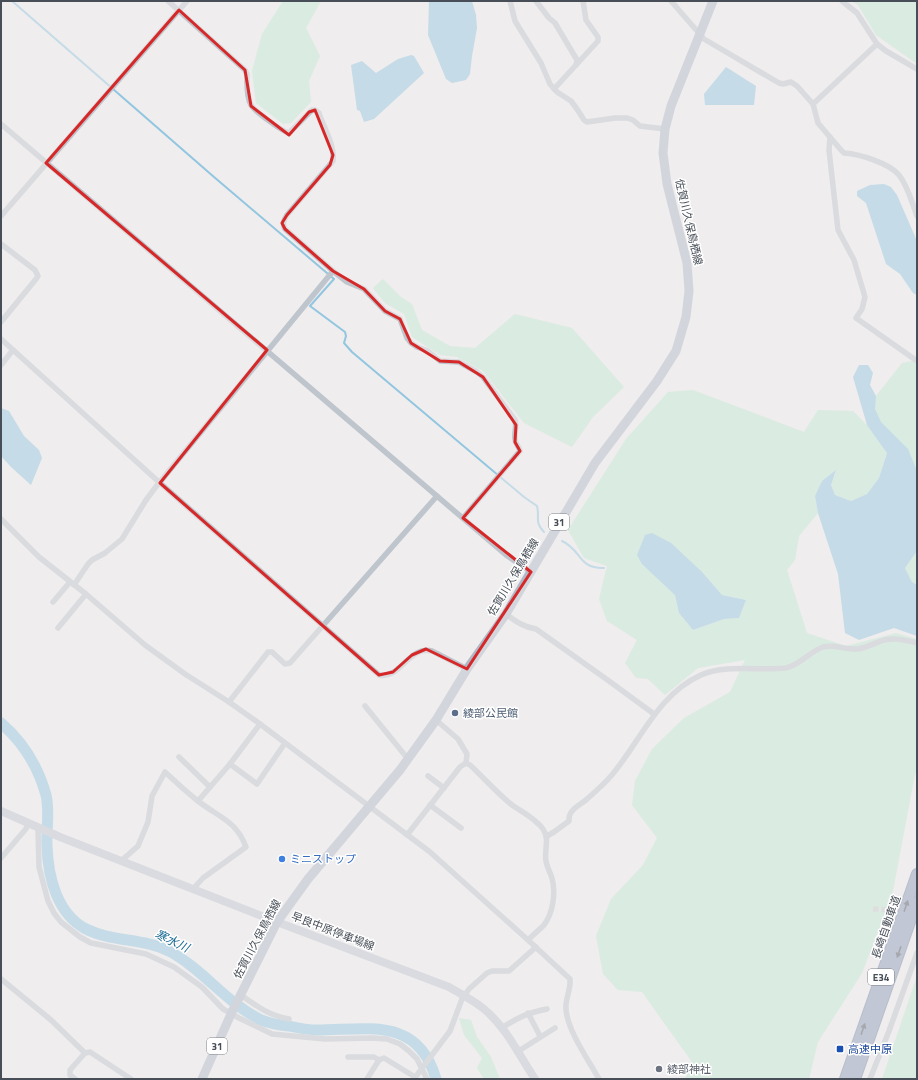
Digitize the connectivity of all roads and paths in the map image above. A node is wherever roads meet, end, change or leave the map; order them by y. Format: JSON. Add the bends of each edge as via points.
{"nodes":[{"id":1,"x":168,"y":1,"type":"edge"},
{"id":2,"x":187,"y":1,"type":"edge"},
{"id":3,"x":510,"y":1,"type":"edge"},
{"id":4,"x":536,"y":1,"type":"edge"},
{"id":5,"x":583,"y":1,"type":"edge"},
{"id":6,"x":671,"y":1,"type":"edge"},
{"id":7,"x":713,"y":1,"type":"edge"},
{"id":8,"x":842,"y":1,"type":"edge"},
{"id":9,"x":179,"y":10,"type":"junction"},
{"id":10,"x":699,"y":34,"type":"junction"},
{"id":11,"x":877,"y":44,"type":"junction"},
{"id":12,"x":576,"y":65,"type":"junction"},
{"id":13,"x":917,"y":69,"type":"edge"},
{"id":14,"x":554,"y":89,"type":"junction"},
{"id":15,"x":813,"y":104,"type":"junction"},
{"id":16,"x":1,"y":124,"type":"edge"},
{"id":17,"x":665,"y":129,"type":"junction"},
{"id":18,"x":830,"y":137,"type":"junction"},
{"id":19,"x":46,"y":163,"type":"junction"},
{"id":20,"x":1,"y":216,"type":"edge"},
{"id":21,"x":917,"y":216,"type":"edge"},
{"id":22,"x":1,"y":244,"type":"edge"},
{"id":23,"x":333,"y":271,"type":"junction"},
{"id":24,"x":1,"y":322,"type":"edge"},
{"id":25,"x":1,"y":339,"type":"edge"},
{"id":26,"x":13,"y":350,"type":"junction"},
{"id":27,"x":267,"y":350,"type":"junction"},
{"id":28,"x":917,"y":361,"type":"edge"},
{"id":29,"x":1,"y":365,"type":"edge"},
{"id":30,"x":160,"y":483,"type":"junction"},
{"id":31,"x":437,"y":496,"type":"junction"},
{"id":32,"x":463,"y":518,"type":"junction"},
{"id":33,"x":1,"y":519,"type":"edge"},
{"id":34,"x":531,"y":572,"type":"junction"},
{"id":35,"x":72,"y":584,"type":"junction"},
{"id":36,"x":86,"y":594,"type":"junction"},
{"id":37,"x":52,"y":602,"type":"dead end"},
{"id":38,"x":506,"y":614,"type":"junction"},
{"id":39,"x":323,"y":626,"type":"junction"},
{"id":40,"x":58,"y":628,"type":"dead end"},
{"id":41,"x":917,"y":643,"type":"edge"},
{"id":42,"x":467,"y":669,"type":"junction"},
{"id":43,"x":229,"y":702,"type":"junction"},
{"id":44,"x":365,"y":706,"type":"dead end"},
{"id":45,"x":654,"y":714,"type":"junction"},
{"id":46,"x":436,"y":720,"type":"junction"},
{"id":47,"x":260,"y":724,"type":"junction"},
{"id":48,"x":285,"y":743,"type":"junction"},
{"id":49,"x":179,"y":757,"type":"dead end"},
{"id":50,"x":408,"y":759,"type":"junction"},
{"id":51,"x":466,"y":763,"type":"junction"},
{"id":52,"x":230,"y":764,"type":"junction"},
{"id":53,"x":428,"y":776,"type":"dead end"},
{"id":54,"x":210,"y":787,"type":"junction"},
{"id":55,"x":444,"y":788,"type":"junction"},
{"id":56,"x":198,"y":801,"type":"junction"},
{"id":57,"x":430,"y":805,"type":"junction"},
{"id":58,"x":369,"y":807,"type":"junction"},
{"id":59,"x":1,"y":811,"type":"edge"},
{"id":60,"x":29,"y":824,"type":"junction"},
{"id":61,"x":38,"y":827,"type":"junction"},
{"id":62,"x":461,"y":828,"type":"dead end"},
{"id":63,"x":407,"y":835,"type":"junction"},
{"id":64,"x":547,"y":836,"type":"junction"},
{"id":65,"x":1,"y":858,"type":"edge"},
{"id":66,"x":121,"y":861,"type":"junction"},
{"id":67,"x":917,"y":874,"type":"edge"},
{"id":68,"x":193,"y":889,"type":"junction"},
{"id":69,"x":917,"y":902,"type":"edge"},
{"id":70,"x":278,"y":922,"type":"junction"},
{"id":71,"x":528,"y":940,"type":"junction"},
{"id":72,"x":536,"y":947,"type":"junction"},
{"id":73,"x":917,"y":953,"type":"edge"},
{"id":74,"x":1,"y":979,"type":"edge"},
{"id":75,"x":241,"y":995,"type":"junction"},
{"id":76,"x":464,"y":995,"type":"junction"},
{"id":77,"x":547,"y":1009,"type":"dead end"},
{"id":78,"x":528,"y":1013,"type":"junction"},
{"id":79,"x":231,"y":1014,"type":"junction"},
{"id":80,"x":289,"y":1018,"type":"dead end"},
{"id":81,"x":502,"y":1028,"type":"junction"},
{"id":82,"x":555,"y":1028,"type":"dead end"},
{"id":83,"x":540,"y":1036,"type":"junction"},
{"id":84,"x":517,"y":1052,"type":"junction"},
{"id":85,"x":85,"y":1053,"type":"junction"},
{"id":86,"x":348,"y":1057,"type":"dead end"},
{"id":87,"x":378,"y":1060,"type":"junction"},
{"id":88,"x":422,"y":1068,"type":"junction"},
{"id":89,"x":415,"y":1078,"type":"edge"},
{"id":90,"x":75,"y":1079,"type":"edge"},
{"id":91,"x":131,"y":1079,"type":"edge"},
{"id":92,"x":202,"y":1079,"type":"edge"},
{"id":93,"x":367,"y":1079,"type":"edge"},
{"id":94,"x":427,"y":1079,"type":"edge"},
{"id":95,"x":535,"y":1079,"type":"edge"},
{"id":96,"x":599,"y":1079,"type":"edge"},
{"id":97,"x":845,"y":1079,"type":"edge"},
{"id":98,"x":855,"y":1079,"type":"edge"},
{"id":99,"x":870,"y":1079,"type":"edge"}],
"edges":[{"from":1,"to":9,"type":"street"},
{"from":2,"to":9,"type":"street"},
{"from":3,"to":14,"type":"street","via":[[515,21]]},
{"from":4,"to":12,"type":"street","via":[[555,23],[577,60]]},
{"from":5,"to":12,"type":"street","via":[[586,20],[598,41]]},
{"from":6,"to":10,"type":"street"},
{"from":7,"to":10,"type":"main road","name":"佐賀川久保鳥栖線","number":"31"},
{"from":8,"to":11,"type":"street","via":[[857,13]]},
{"from":9,"to":19,"type":"street"},
{"from":9,"to":23,"type":"street","via":[[245,70],[251,106],[279,129],[289,133],[312,110],[319,113],[332,147],[333,161],[287,215],[283,224],[285,229]]},
{"from":10,"to":15,"type":"street","via":[[779,83],[794,83]]},
{"from":10,"to":17,"type":"main road","name":"佐賀川久保鳥栖線","number":"31","via":[[671,106]]},
{"from":11,"to":13,"type":"street"},
{"from":11,"to":15,"type":"street"},
{"from":12,"to":14,"type":"street"},
{"from":14,"to":17,"type":"street","via":[[578,109],[587,122],[627,118],[640,126]]},
{"from":15,"to":18,"type":"street","via":[[818,123]]},
{"from":16,"to":19,"type":"street"},
{"from":17,"to":34,"type":"main road","name":"佐賀川久保鳥栖線","number":"31","via":[[663,153],[667,184],[687,263],[689,291],[684,324],[676,351],[657,381],[595,463]]},
{"from":18,"to":21,"type":"street","via":[[844,153],[880,163],[899,175]]},
{"from":18,"to":28,"type":"street","via":[[829,150],[838,230],[854,260],[865,298],[856,318]]},
{"from":19,"to":20,"type":"street"},
{"from":19,"to":27,"type":"street"},
{"from":22,"to":24,"type":"street","via":[[35,270],[38,276]]},
{"from":23,"to":27,"type":"street"},
{"from":23,"to":32,"type":"street","via":[[347,282],[364,289],[385,311],[400,319],[411,343],[428,351],[440,361],[459,362],[477,372],[515,420],[514,436],[520,451]]},
{"from":25,"to":26,"type":"street"},
{"from":26,"to":29,"type":"street"},
{"from":26,"to":30,"type":"street"},
{"from":27,"to":30,"type":"street"},
{"from":27,"to":31,"type":"street"},
{"from":30,"to":35,"type":"street","via":[[146,500],[122,539],[88,564]]},
{"from":30,"to":39,"type":"street"},
{"from":31,"to":32,"type":"street"},
{"from":31,"to":39,"type":"street"},
{"from":32,"to":34,"type":"street","via":[[506,556]]},
{"from":33,"to":35,"type":"street","via":[[38,557]]},
{"from":34,"to":38,"type":"main road","name":"佐賀川久保鳥栖線","number":"31"},
{"from":35,"to":36,"type":"street"},
{"from":35,"to":37,"type":"street"},
{"from":36,"to":40,"type":"street"},
{"from":36,"to":43,"type":"street","via":[[145,645]]},
{"from":38,"to":42,"type":"main road","name":"佐賀川久保鳥栖線","number":"31"},
{"from":38,"to":45,"type":"street","via":[[520,625],[536,629]]},
{"from":39,"to":42,"type":"street","via":[[382,676],[393,672],[412,655],[426,650]]},
{"from":39,"to":43,"type":"street","via":[[290,663],[285,664],[272,652],[268,652]]},
{"from":41,"to":45,"type":"street","via":[[891,639],[859,649],[830,646],[815,651],[786,668],[711,671],[676,691]]},
{"from":42,"to":46,"type":"main road","name":"佐賀川久保鳥栖線","number":"31"},
{"from":43,"to":47,"type":"street"},
{"from":44,"to":50,"type":"street"},
{"from":45,"to":64,"type":"street","via":[[610,777],[573,810],[569,821]]},
{"from":46,"to":50,"type":"main road","name":"佐賀川久保鳥栖線","number":"31"},
{"from":46,"to":51,"type":"street","via":[[458,740],[467,754]]},
{"from":47,"to":48,"type":"street"},
{"from":47,"to":52,"type":"street"},
{"from":48,"to":52,"type":"street","via":[[257,784]]},
{"from":48,"to":58,"type":"street"},
{"from":49,"to":54,"type":"street"},
{"from":50,"to":58,"type":"main road","name":"佐賀川久保鳥栖線","number":"31"},
{"from":51,"to":55,"type":"street"},
{"from":51,"to":64,"type":"street","via":[[511,804],[542,827]]},
{"from":52,"to":54,"type":"street"},
{"from":53,"to":55,"type":"street"},
{"from":54,"to":56,"type":"street"},
{"from":55,"to":57,"type":"street"},
{"from":56,"to":66,"type":"street","via":[[165,772],[152,796],[148,822],[138,846]]},
{"from":56,"to":68,"type":"street","via":[[229,822],[242,837],[246,847],[203,878]]},
{"from":57,"to":62,"type":"street"},
{"from":57,"to":63,"type":"street"},
{"from":58,"to":63,"type":"street"},
{"from":58,"to":70,"type":"main road","name":"佐賀川久保鳥栖線","number":"31","via":[[308,879]]},
{"from":59,"to":60,"type":"main road","name":"早良中原停車場線"},
{"from":60,"to":61,"type":"main road","name":"早良中原停車場線"},
{"from":60,"to":65,"type":"street"},
{"from":61,"to":66,"type":"main road","name":"早良中原停車場線"},
{"from":61,"to":79,"type":"street","via":[[40,867],[44,886],[48,901],[61,922],[91,943],[146,954],[174,967],[192,979]]},
{"from":63,"to":71,"type":"street","via":[[430,852]]},
{"from":64,"to":71,"type":"street","via":[[546,857],[554,891],[553,903],[543,926]]},
{"from":66,"to":68,"type":"main road","name":"早良中原停車場線"},
{"from":97,"to":67,"type":"highway","name":"長崎自動車道","number":"E34","one_way":true},
{"from":68,"to":70,"type":"main road","name":"早良中原停車場線"},
{"from":69,"to":98,"type":"highway","name":"長崎自動車道","number":"E34","one_way":true},
{"from":70,"to":75,"type":"main road","name":"佐賀川久保鳥栖線","number":"31"},
{"from":70,"to":76,"type":"main road","name":"早良中原停車場線"},
{"from":71,"to":72,"type":"street"},
{"from":72,"to":76,"type":"street","via":[[509,971],[486,973]]},
{"from":72,"to":96,"type":"street","via":[[570,979],[571,986],[566,1003],[568,1021]]},
{"from":73,"to":99,"type":"street"},
{"from":74,"to":85,"type":"street","via":[[51,1020]]},
{"from":75,"to":79,"type":"main road","name":"佐賀川久保鳥栖線","number":"31"},
{"from":75,"to":80,"type":"street","via":[[274,1016]]},
{"from":76,"to":81,"type":"main road","name":"早良中原停車場線","via":[[483,1008]]},
{"from":76,"to":88,"type":"street","via":[[450,1031]]},
{"from":77,"to":78,"type":"street"},
{"from":78,"to":81,"type":"street"},
{"from":78,"to":83,"type":"street"},
{"from":79,"to":88,"type":"street","via":[[272,1034],[325,1039],[387,1039],[409,1050]]},
{"from":79,"to":92,"type":"main road","name":"佐賀川久保鳥栖線","number":"31"},
{"from":81,"to":84,"type":"main road","name":"早良中原停車場線"},
{"from":82,"to":83,"type":"street"},
{"from":83,"to":84,"type":"street"},
{"from":84,"to":95,"type":"main road","name":"早良中原停車場線"},
{"from":85,"to":90,"type":"street","via":[[70,1070],[70,1075]]},
{"from":85,"to":91,"type":"street","via":[[90,1052]]},
{"from":86,"to":87,"type":"street","via":[[374,1057]]},
{"from":87,"to":89,"type":"street","via":[[384,1058]]},
{"from":87,"to":93,"type":"street"},
{"from":88,"to":89,"type":"street"},
{"from":88,"to":94,"type":"street"}]}
